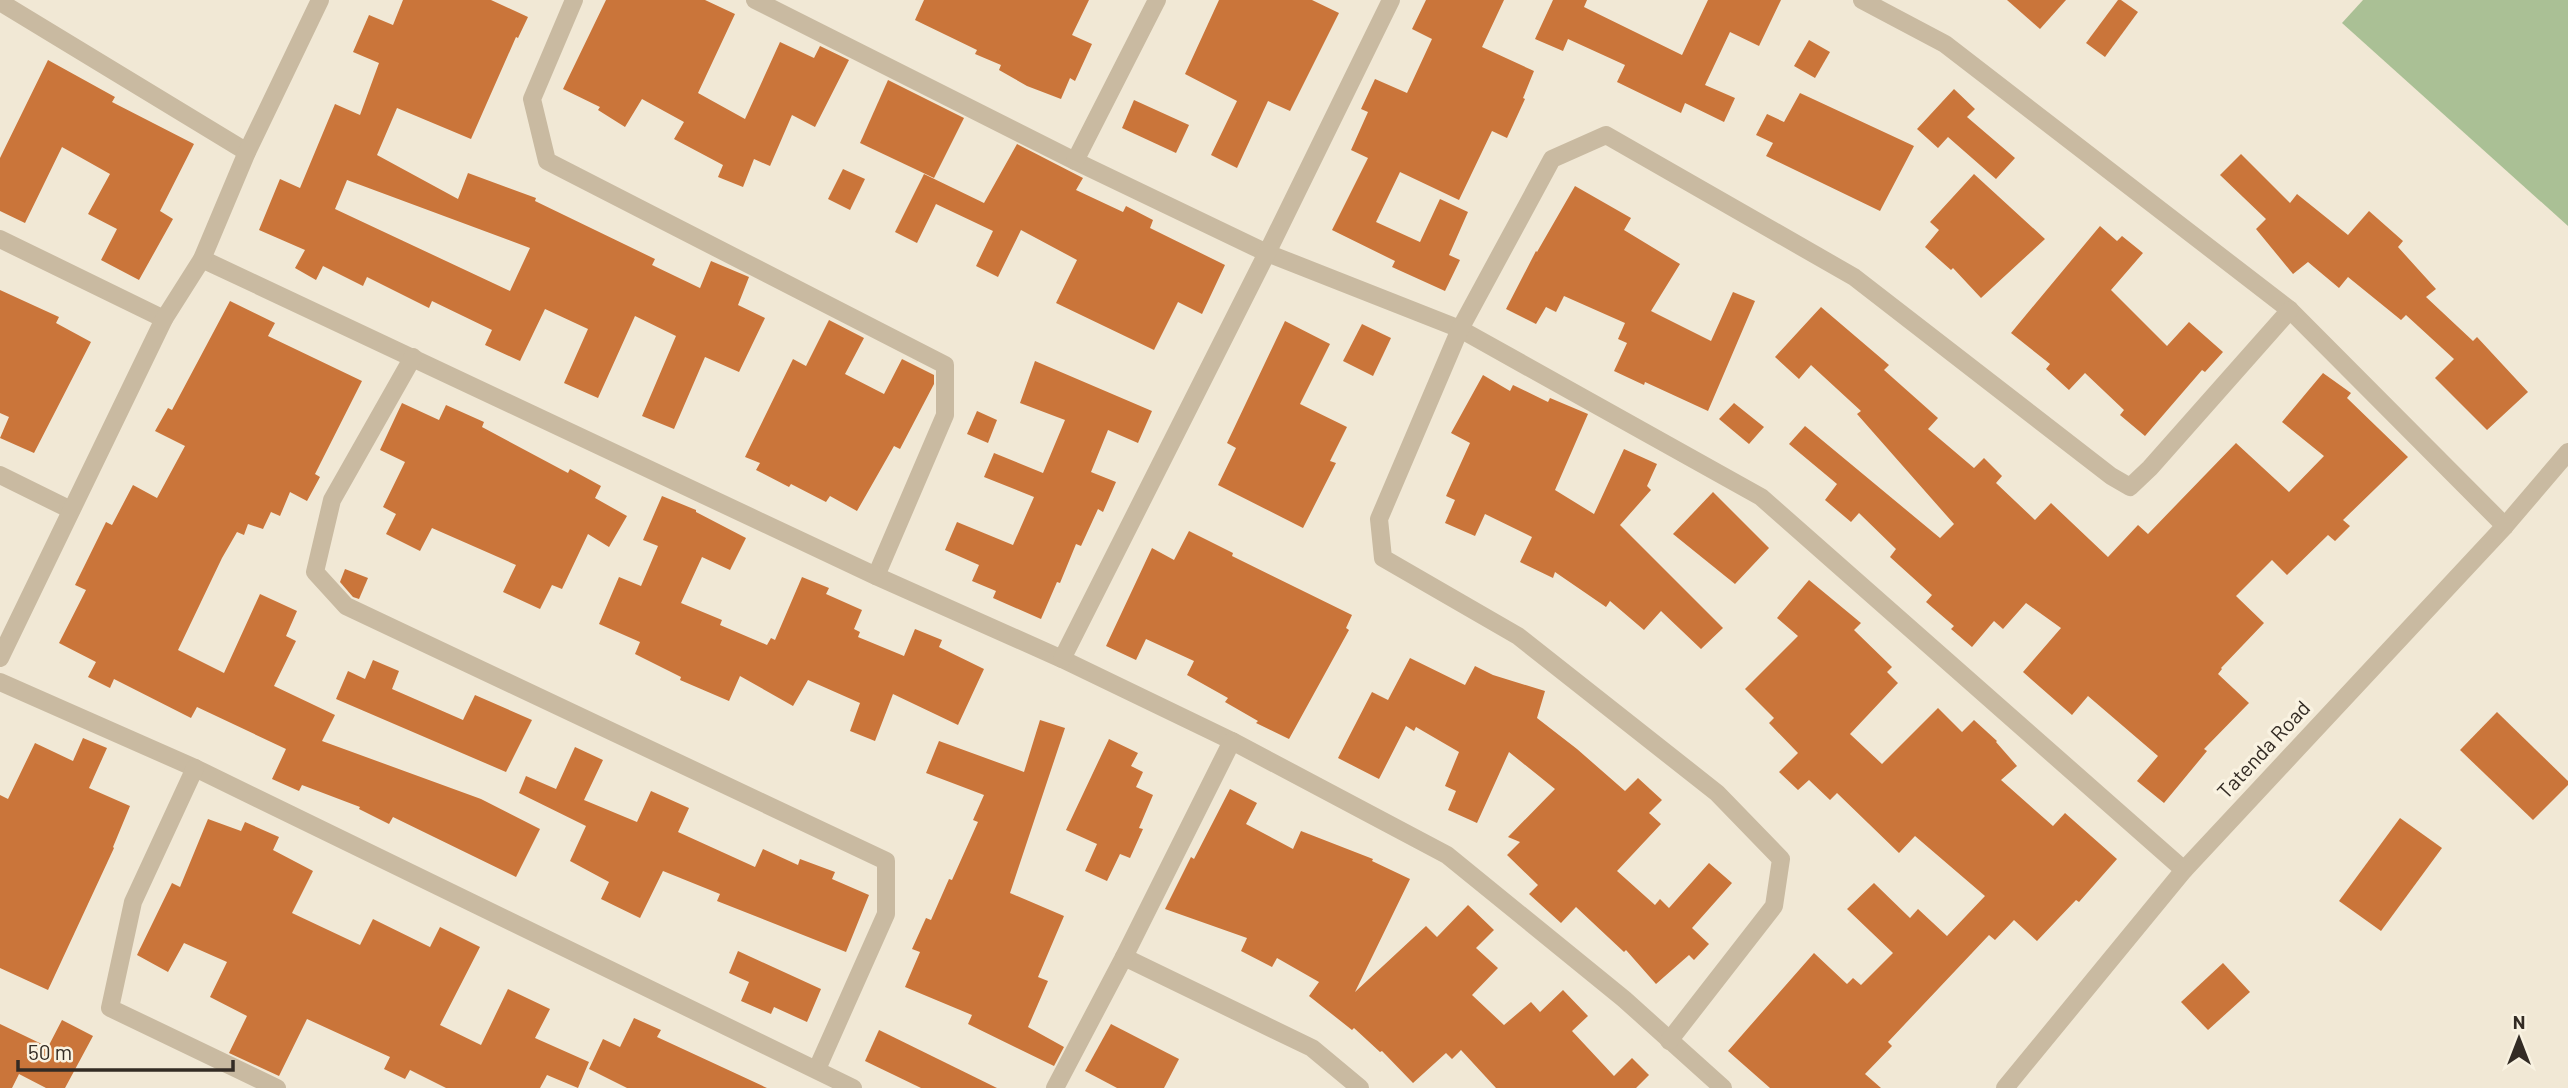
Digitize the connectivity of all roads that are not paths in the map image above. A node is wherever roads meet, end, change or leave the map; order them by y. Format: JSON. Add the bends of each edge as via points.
{"nodes":[{"id":1,"x":320,"y":0,"type":"edge"},
{"id":2,"x":574,"y":0,"type":"edge"},
{"id":3,"x":755,"y":0,"type":"edge"},
{"id":4,"x":1157,"y":0,"type":"edge"},
{"id":5,"x":1391,"y":0,"type":"edge"},
{"id":6,"x":1861,"y":0,"type":"edge"},
{"id":7,"x":0,"y":2,"type":"edge"},
{"id":8,"x":247,"y":152,"type":"junction"},
{"id":9,"x":1075,"y":161,"type":"junction"},
{"id":10,"x":0,"y":239,"type":"edge"},
{"id":11,"x":1267,"y":253,"type":"junction"},
{"id":12,"x":202,"y":258,"type":"junction"},
{"id":13,"x":2290,"y":310,"type":"junction"},
{"id":14,"x":164,"y":320,"type":"junction"},
{"id":15,"x":1460,"y":330,"type":"junction"},
{"id":16,"x":413,"y":357,"type":"junction"},
{"id":17,"x":2568,"y":452,"type":"edge"},
{"id":18,"x":0,"y":475,"type":"edge"},
{"id":19,"x":71,"y":510,"type":"junction"},
{"id":20,"x":2505,"y":526,"type":"junction"},
{"id":21,"x":876,"y":576,"type":"junction"},
{"id":22,"x":0,"y":658,"type":"edge"},
{"id":23,"x":1062,"y":659,"type":"junction"},
{"id":24,"x":0,"y":682,"type":"edge"},
{"id":25,"x":1232,"y":741,"type":"junction"},
{"id":26,"x":195,"y":768,"type":"junction"},
{"id":27,"x":2184,"y":870,"type":"junction"},
{"id":28,"x":1124,"y":957,"type":"junction"},
{"id":29,"x":1669,"y":1041,"type":"junction"},
{"id":30,"x":817,"y":1069,"type":"junction"},
{"id":31,"x":277,"y":1088,"type":"edge"},
{"id":32,"x":852,"y":1088,"type":"edge"},
{"id":33,"x":1055,"y":1088,"type":"edge"},
{"id":34,"x":1360,"y":1088,"type":"edge"},
{"id":35,"x":1723,"y":1088,"type":"edge"},
{"id":36,"x":2006,"y":1088,"type":"edge"}],
"edges":[{"from":1,"to":8,"type":"street"},
{"from":2,"to":21,"type":"street","via":[[532,99],[547,161],[945,365],[945,415]]},
{"from":3,"to":9,"type":"street"},
{"from":4,"to":9,"type":"street"},
{"from":5,"to":11,"type":"street"},
{"from":6,"to":13,"type":"street","via":[[1945,44]]},
{"from":7,"to":8,"type":"street"},
{"from":8,"to":12,"type":"street"},
{"from":9,"to":11,"type":"street"},
{"from":10,"to":14,"type":"street"},
{"from":11,"to":15,"type":"street"},
{"from":11,"to":23,"type":"street"},
{"from":12,"to":14,"type":"street"},
{"from":12,"to":16,"type":"street"},
{"from":13,"to":15,"type":"street","via":[[2130,487],[1854,277],[1606,135],[1552,159]]},
{"from":13,"to":20,"type":"street"},
{"from":14,"to":19,"type":"street"},
{"from":15,"to":27,"type":"street","via":[[1761,497]]},
{"from":15,"to":29,"type":"street","via":[[1379,519],[1383,558],[1518,636],[1717,793],[1781,859],[1774,906]]},
{"from":16,"to":21,"type":"street"},
{"from":16,"to":30,"type":"street","via":[[332,500],[315,572],[346,606],[887,861],[887,914]]},
{"from":17,"to":20,"type":"street","name":"Tatenda Road"},
{"from":18,"to":19,"type":"street"},
{"from":19,"to":22,"type":"street"},
{"from":20,"to":27,"type":"street","name":"Tatenda Road"},
{"from":21,"to":23,"type":"street"},
{"from":23,"to":25,"type":"street"},
{"from":24,"to":26,"type":"street"},
{"from":25,"to":28,"type":"street"},
{"from":25,"to":29,"type":"street","via":[[1447,855]]},
{"from":26,"to":30,"type":"street"},
{"from":26,"to":31,"type":"street","via":[[133,902],[110,1008]]},
{"from":27,"to":36,"type":"street","name":"Tatenda Road"},
{"from":28,"to":33,"type":"street"},
{"from":28,"to":34,"type":"street","via":[[1312,1048]]},
{"from":29,"to":35,"type":"street"},
{"from":30,"to":32,"type":"street"}]}
